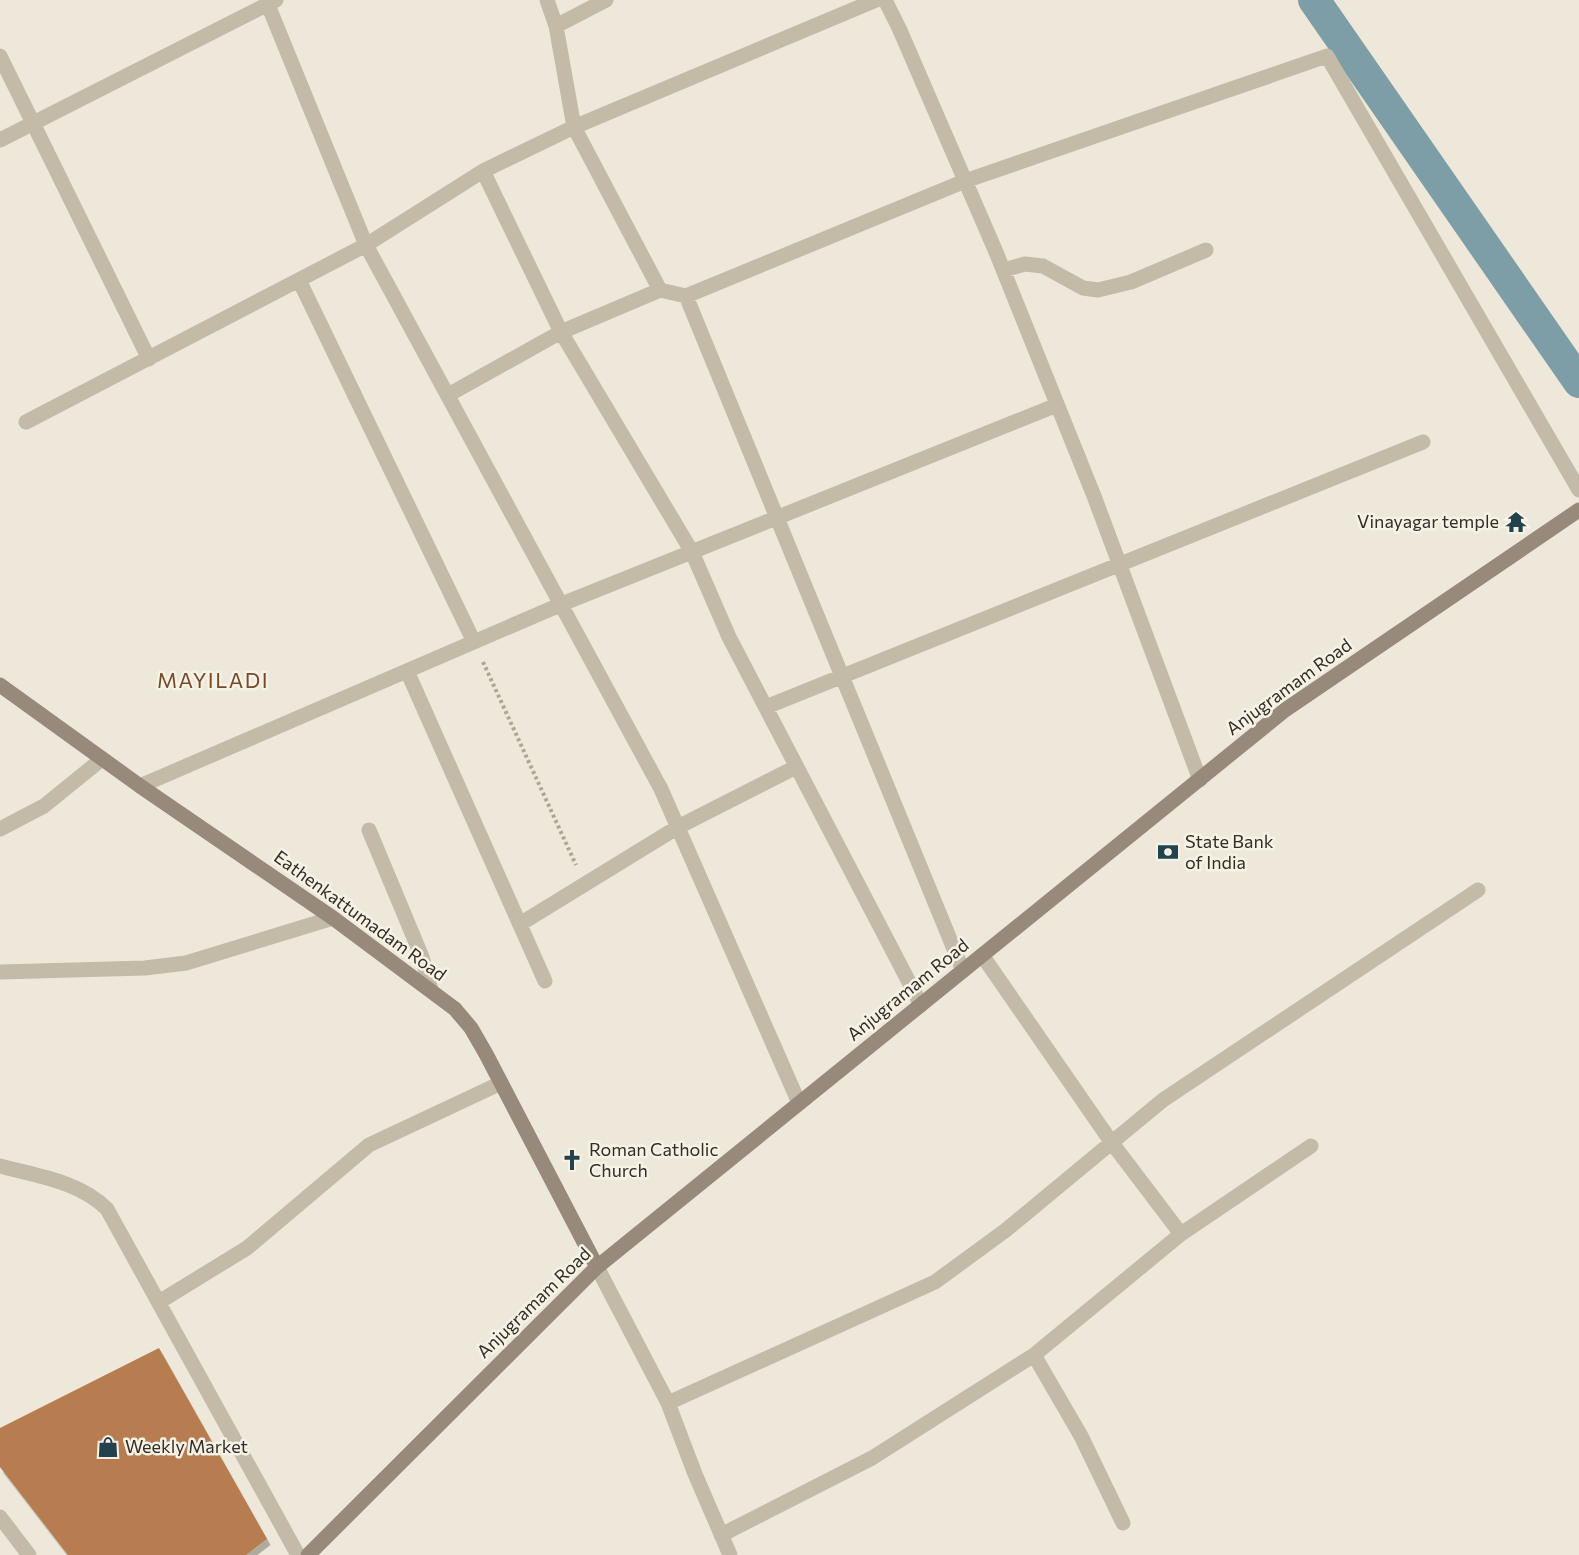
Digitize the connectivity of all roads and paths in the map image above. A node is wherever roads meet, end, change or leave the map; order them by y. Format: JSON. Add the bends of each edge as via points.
{"nodes":[{"id":1,"x":547,"y":0,"type":"edge"},
{"id":2,"x":606,"y":0,"type":"edge"},
{"id":3,"x":876,"y":0,"type":"edge"},
{"id":4,"x":885,"y":0,"type":"edge"},
{"id":5,"x":270,"y":1,"type":"edge"},
{"id":6,"x":556,"y":26,"type":"junction"},
{"id":7,"x":0,"y":56,"type":"edge"},
{"id":8,"x":34,"y":123,"type":"junction"},
{"id":9,"x":574,"y":127,"type":"junction"},
{"id":10,"x":0,"y":140,"type":"edge"},
{"id":11,"x":483,"y":171,"type":"junction"},
{"id":12,"x":965,"y":181,"type":"junction"},
{"id":13,"x":366,"y":245,"type":"junction"},
{"id":14,"x":1206,"y":250,"type":"dead end"},
{"id":15,"x":1003,"y":270,"type":"junction"},
{"id":16,"x":299,"y":280,"type":"junction"},
{"id":17,"x":660,"y":290,"type":"junction"},
{"id":18,"x":686,"y":297,"type":"junction"},
{"id":19,"x":561,"y":332,"type":"junction"},
{"id":20,"x":149,"y":359,"type":"junction"},
{"id":21,"x":448,"y":395,"type":"junction"},
{"id":22,"x":1058,"y":405,"type":"junction"},
{"id":23,"x":26,"y":422,"type":"dead end"},
{"id":24,"x":1423,"y":442,"type":"dead end"},
{"id":25,"x":1579,"y":489,"type":"edge"},
{"id":26,"x":1579,"y":510,"type":"edge"},
{"id":27,"x":777,"y":517,"type":"junction"},
{"id":28,"x":692,"y":552,"type":"junction"},
{"id":29,"x":1120,"y":564,"type":"junction"},
{"id":30,"x":562,"y":604,"type":"junction"},
{"id":31,"x":474,"y":642,"type":"junction"},
{"id":32,"x":407,"y":671,"type":"junction"},
{"id":33,"x":842,"y":676,"type":"junction"},
{"id":34,"x":0,"y":685,"type":"edge"},
{"id":35,"x":766,"y":707,"type":"junction"},
{"id":36,"x":102,"y":759,"type":"junction"},
{"id":37,"x":796,"y":766,"type":"junction"},
{"id":38,"x":1200,"y":780,"type":"junction"},
{"id":39,"x":140,"y":786,"type":"junction"},
{"id":40,"x":678,"y":827,"type":"junction"},
{"id":41,"x":0,"y":829,"type":"edge"},
{"id":42,"x":369,"y":830,"type":"dead end"},
{"id":43,"x":585,"y":884,"type":"junction"},
{"id":44,"x":1478,"y":890,"type":"dead end"},
{"id":45,"x":333,"y":918,"type":"junction"},
{"id":46,"x":520,"y":924,"type":"junction"},
{"id":47,"x":982,"y":956,"type":"junction"},
{"id":48,"x":963,"y":971,"type":"junction"},
{"id":49,"x":0,"y":972,"type":"edge"},
{"id":50,"x":545,"y":981,"type":"dead end"},
{"id":51,"x":431,"y":990,"type":"junction"},
{"id":52,"x":921,"y":1005,"type":"junction"},
{"id":53,"x":501,"y":1083,"type":"junction"},
{"id":54,"x":800,"y":1103,"type":"junction"},
{"id":55,"x":1112,"y":1143,"type":"junction"},
{"id":56,"x":1311,"y":1146,"type":"dead end"},
{"id":57,"x":0,"y":1166,"type":"edge"},
{"id":58,"x":1180,"y":1234,"type":"junction"},
{"id":59,"x":597,"y":1267,"type":"junction"},
{"id":60,"x":159,"y":1302,"type":"junction"},
{"id":61,"x":1034,"y":1355,"type":"junction"},
{"id":62,"x":668,"y":1403,"type":"junction"},
{"id":63,"x":0,"y":1516,"type":"edge"},
{"id":64,"x":1123,"y":1523,"type":"dead end"},
{"id":65,"x":721,"y":1535,"type":"junction"},
{"id":66,"x":29,"y":1555,"type":"edge"},
{"id":67,"x":298,"y":1555,"type":"edge"},
{"id":68,"x":308,"y":1555,"type":"edge"},
{"id":69,"x":729,"y":1555,"type":"edge"}],
"edges":[{"from":1,"to":6,"type":"street"},
{"from":2,"to":6,"type":"street"},
{"from":3,"to":9,"type":"street"},
{"from":4,"to":12,"type":"street"},
{"from":5,"to":8,"type":"street"},
{"from":5,"to":13,"type":"street"},
{"from":6,"to":9,"type":"street"},
{"from":7,"to":8,"type":"street"},
{"from":8,"to":10,"type":"street"},
{"from":8,"to":20,"type":"street"},
{"from":9,"to":11,"type":"street"},
{"from":9,"to":17,"type":"street"},
{"from":11,"to":13,"type":"street"},
{"from":11,"to":19,"type":"street"},
{"from":12,"to":15,"type":"street"},
{"from":12,"to":18,"type":"street"},
{"from":12,"to":25,"type":"street","via":[[1327,56]]},
{"from":13,"to":16,"type":"street"},
{"from":13,"to":21,"type":"street"},
{"from":14,"to":15,"type":"street","via":[[1131,282],[1098,290],[1083,288],[1043,266],[1025,264]]},
{"from":15,"to":22,"type":"street"},
{"from":16,"to":20,"type":"street"},
{"from":16,"to":31,"type":"street"},
{"from":17,"to":18,"type":"street"},
{"from":17,"to":19,"type":"street"},
{"from":18,"to":27,"type":"street"},
{"from":19,"to":21,"type":"street"},
{"from":19,"to":28,"type":"street"},
{"from":20,"to":23,"type":"street"},
{"from":21,"to":30,"type":"street"},
{"from":22,"to":27,"type":"street"},
{"from":22,"to":29,"type":"street"},
{"from":24,"to":29,"type":"street"},
{"from":26,"to":38,"type":"main road","name":"Anjugramam Road","via":[[1285,711]]},
{"from":27,"to":28,"type":"street"},
{"from":27,"to":33,"type":"street"},
{"from":28,"to":30,"type":"street"},
{"from":28,"to":35,"type":"street","via":[[729,637]]},
{"from":29,"to":33,"type":"street"},
{"from":29,"to":38,"type":"street"},
{"from":30,"to":31,"type":"street"},
{"from":30,"to":40,"type":"street"},
{"from":31,"to":32,"type":"street"},
{"from":31,"to":43,"type":"path"},
{"from":32,"to":39,"type":"street"},
{"from":32,"to":46,"type":"street"},
{"from":33,"to":35,"type":"street"},
{"from":33,"to":48,"type":"street"},
{"from":34,"to":36,"type":"main road","name":"Eathenkattumadam Road"},
{"from":35,"to":37,"type":"street"},
{"from":36,"to":39,"type":"main road","name":"Eathenkattumadam Road"},
{"from":36,"to":41,"type":"street","via":[[44,806]]},
{"from":37,"to":40,"type":"street"},
{"from":37,"to":52,"type":"street"},
{"from":38,"to":47,"type":"main road","name":"Anjugramam Road"},
{"from":39,"to":45,"type":"main road","name":"Eathenkattumadam Road"},
{"from":40,"to":43,"type":"street"},
{"from":40,"to":54,"type":"street"},
{"from":42,"to":51,"type":"street","via":[[422,957]]},
{"from":43,"to":46,"type":"street"},
{"from":44,"to":55,"type":"street","via":[[1163,1100]]},
{"from":45,"to":49,"type":"street","via":[[186,963],[145,968]]},
{"from":45,"to":51,"type":"main road","name":"Eathenkattumadam Road"},
{"from":46,"to":50,"type":"street"},
{"from":47,"to":48,"type":"main road","name":"Anjugramam Road"},
{"from":47,"to":55,"type":"street"},
{"from":48,"to":52,"type":"main road","name":"Anjugramam Road"},
{"from":51,"to":53,"type":"main road","name":"Eathenkattumadam Road","via":[[471,1028]]},
{"from":52,"to":54,"type":"main road","name":"Anjugramam Road"},
{"from":53,"to":59,"type":"main road","name":"Eathenkattumadam Road"},
{"from":53,"to":60,"type":"street","via":[[369,1145],[247,1248]]},
{"from":54,"to":59,"type":"main road","name":"Anjugramam Road"},
{"from":55,"to":58,"type":"street"},
{"from":55,"to":62,"type":"street","via":[[935,1282]]},
{"from":56,"to":58,"type":"street"},
{"from":57,"to":60,"type":"street","via":[[75,1186],[96,1198],[107,1209]]},
{"from":58,"to":61,"type":"street"},
{"from":59,"to":62,"type":"street"},
{"from":59,"to":68,"type":"main road","name":"Anjugramam Road"},
{"from":60,"to":67,"type":"street"},
{"from":61,"to":64,"type":"street"},
{"from":61,"to":65,"type":"street","via":[[872,1458]]},
{"from":62,"to":65,"type":"street"},
{"from":63,"to":66,"type":"street"},
{"from":65,"to":69,"type":"street"}]}
